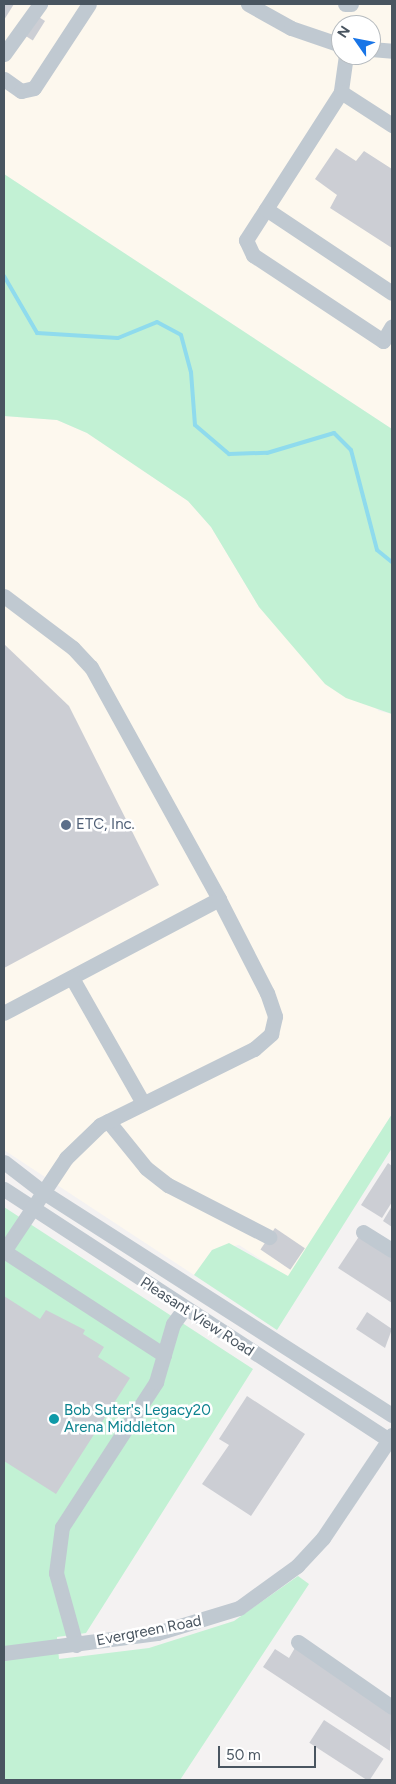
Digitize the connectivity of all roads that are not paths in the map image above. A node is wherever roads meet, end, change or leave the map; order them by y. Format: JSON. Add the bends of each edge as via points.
{"nodes":[{"id":1,"x":40,"y":4,"type":"edge"},
{"id":2,"x":89,"y":4,"type":"edge"},
{"id":3,"x":248,"y":4,"type":"edge"},
{"id":4,"x":346,"y":4,"type":"edge"},
{"id":5,"x":351,"y":4,"type":"edge"},
{"id":6,"x":267,"y":9,"type":"edge"},
{"id":7,"x":331,"y":40,"type":"edge"},
{"id":8,"x":4,"y":54,"type":"edge"},
{"id":9,"x":345,"y":65,"type":"edge"},
{"id":10,"x":4,"y":79,"type":"edge"},
{"id":11,"x":341,"y":92,"type":"junction"},
{"id":12,"x":392,"y":125,"type":"edge"},
{"id":13,"x":266,"y":209,"type":"junction"},
{"id":14,"x":392,"y":293,"type":"edge"},
{"id":15,"x":392,"y":326,"type":"edge"},
{"id":16,"x":388,"y":344,"type":"edge"},
{"id":17,"x":4,"y":596,"type":"edge"},
{"id":18,"x":219,"y":899,"type":"junction"},
{"id":19,"x":72,"y":978,"type":"junction"},
{"id":20,"x":4,"y":1013,"type":"edge"},
{"id":21,"x":142,"y":1101,"type":"junction"},
{"id":22,"x":108,"y":1121,"type":"junction"},
{"id":23,"x":4,"y":1162,"type":"edge"},
{"id":24,"x":4,"y":1189,"type":"edge"},
{"id":25,"x":43,"y":1192,"type":"junction"},
{"id":26,"x":32,"y":1210,"type":"junction"},
{"id":27,"x":363,"y":1232,"type":"dead end"},
{"id":28,"x":269,"y":1237,"type":"dead end"},
{"id":29,"x":392,"y":1250,"type":"edge"},
{"id":30,"x":184,"y":1309,"type":"junction"},
{"id":31,"x":164,"y":1354,"type":"junction"},
{"id":32,"x":392,"y":1415,"type":"edge"},
{"id":33,"x":391,"y":1439,"type":"edge"},
{"id":34,"x":298,"y":1642,"type":"dead end"},
{"id":35,"x":76,"y":1645,"type":"junction"},
{"id":36,"x":4,"y":1653,"type":"edge"},
{"id":37,"x":392,"y":1707,"type":"edge"}],
"edges":[{"from":1,"to":8,"type":"street"},
{"from":2,"to":10,"type":"street","via":[[34,88],[21,91]]},
{"from":3,"to":6,"type":"street"},
{"from":4,"to":5,"type":"street"},
{"from":6,"to":7,"type":"street"},
{"from":9,"to":11,"type":"street"},
{"from":11,"to":12,"type":"street"},
{"from":11,"to":13,"type":"street"},
{"from":13,"to":14,"type":"street"},
{"from":13,"to":16,"type":"street","via":[[246,240],[253,256]]},
{"from":15,"to":16,"type":"street"},
{"from":17,"to":18,"type":"street","via":[[73,648],[91,667]]},
{"from":18,"to":19,"type":"street"},
{"from":18,"to":21,"type":"street","via":[[267,993],[275,1016],[271,1034],[254,1048]]},
{"from":19,"to":20,"type":"street"},
{"from":19,"to":21,"type":"street"},
{"from":21,"to":22,"type":"street"},
{"from":22,"to":25,"type":"street","via":[[82,1140]]},
{"from":22,"to":28,"type":"street","via":[[146,1168],[168,1185]]},
{"from":23,"to":25,"type":"street","name":"Pleasant View Road"},
{"from":24,"to":26,"type":"street","name":"Pleasant View Road"},
{"from":25,"to":26,"type":"street"},
{"from":25,"to":32,"type":"street","name":"Pleasant View Road"},
{"from":26,"to":30,"type":"street","name":"Pleasant View Road"},
{"from":26,"to":31,"type":"street","via":[[4,1251]]},
{"from":27,"to":29,"type":"street"},
{"from":30,"to":31,"type":"street","via":[[173,1324]]},
{"from":30,"to":33,"type":"street","name":"Pleasant View Road"},
{"from":31,"to":35,"type":"street","via":[[156,1382],[62,1527],[56,1573]]},
{"from":33,"to":35,"type":"street","name":"Evergreen Road","via":[[323,1538],[277,1584],[238,1608],[198,1624]]},
{"from":34,"to":37,"type":"street"},
{"from":35,"to":36,"type":"street","name":"Evergreen Road"}]}
